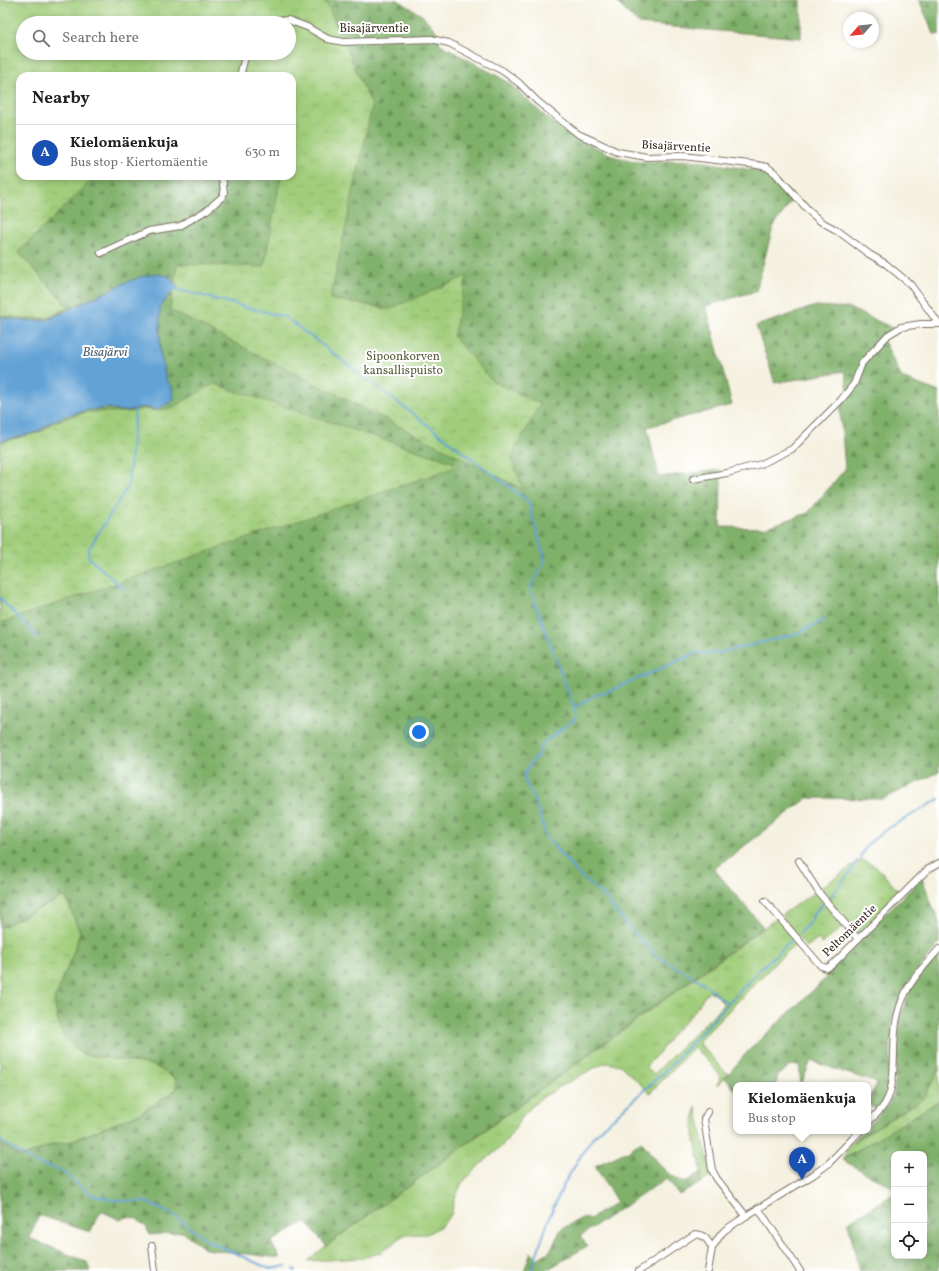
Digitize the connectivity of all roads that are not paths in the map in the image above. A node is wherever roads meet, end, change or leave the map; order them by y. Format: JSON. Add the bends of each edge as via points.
{"nodes":[{"id":1,"x":296,"y":23,"type":"edge"},
{"id":2,"x":244,"y":60,"type":"edge"},
{"id":3,"x":241,"y":72,"type":"edge"},
{"id":4,"x":222,"y":180,"type":"edge"},
{"id":5,"x":101,"y":253,"type":"dead end"},
{"id":6,"x":939,"y":324,"type":"edge"},
{"id":7,"x":693,"y":478,"type":"dead end"},
{"id":8,"x":799,"y":861,"type":"dead end"},
{"id":9,"x":939,"y":863,"type":"edge"},
{"id":10,"x":765,"y":901,"type":"dead end"},
{"id":11,"x":858,"y":938,"type":"junction"},
{"id":12,"x":939,"y":948,"type":"edge"},
{"id":13,"x":708,"y":1112,"type":"dead end"},
{"id":14,"x":871,"y":1120,"type":"edge"},
{"id":15,"x":857,"y":1134,"type":"edge"},
{"id":16,"x":758,"y":1208,"type":"junction"},
{"id":17,"x":746,"y":1216,"type":"junction"},
{"id":18,"x":152,"y":1246,"type":"dead end"},
{"id":19,"x":712,"y":1248,"type":"junction"},
{"id":20,"x":155,"y":1271,"type":"edge"},
{"id":21,"x":639,"y":1271,"type":"edge"},
{"id":22,"x":708,"y":1271,"type":"edge"},
{"id":23,"x":800,"y":1271,"type":"edge"}],
"edges":[{"from":1,"to":6,"type":"street","name":"Bisajärventie","via":[[328,39],[344,42],[431,39],[449,42],[503,71],[578,134],[618,152],[647,157],[683,156],[767,167],[820,221],[886,264],[910,284]]},
{"from":2,"to":3,"type":"street"},
{"from":4,"to":5,"type":"street","via":[[222,198],[207,210],[180,226],[149,231]]},
{"from":6,"to":7,"type":"street","via":[[901,327],[888,335],[862,363],[854,384],[841,400],[792,449],[761,464]]},
{"from":8,"to":11,"type":"street","via":[[819,893]]},
{"from":9,"to":11,"type":"street","name":"Peltomäentie","via":[[927,870]]},
{"from":10,"to":11,"type":"street","name":"Peltomäentie","via":[[821,966],[832,966]]},
{"from":12,"to":14,"type":"street","via":[[905,992],[896,1018],[892,1088],[886,1103]]},
{"from":13,"to":17,"type":"street","via":[[704,1119],[712,1170]]},
{"from":15,"to":16,"type":"street","via":[[828,1164]]},
{"from":16,"to":17,"type":"street"},
{"from":16,"to":23,"type":"street"},
{"from":17,"to":19,"type":"street","via":[[725,1230]]},
{"from":18,"to":20,"type":"street"},
{"from":19,"to":21,"type":"street","via":[[702,1235],[694,1234]]},
{"from":19,"to":22,"type":"street"}]}
